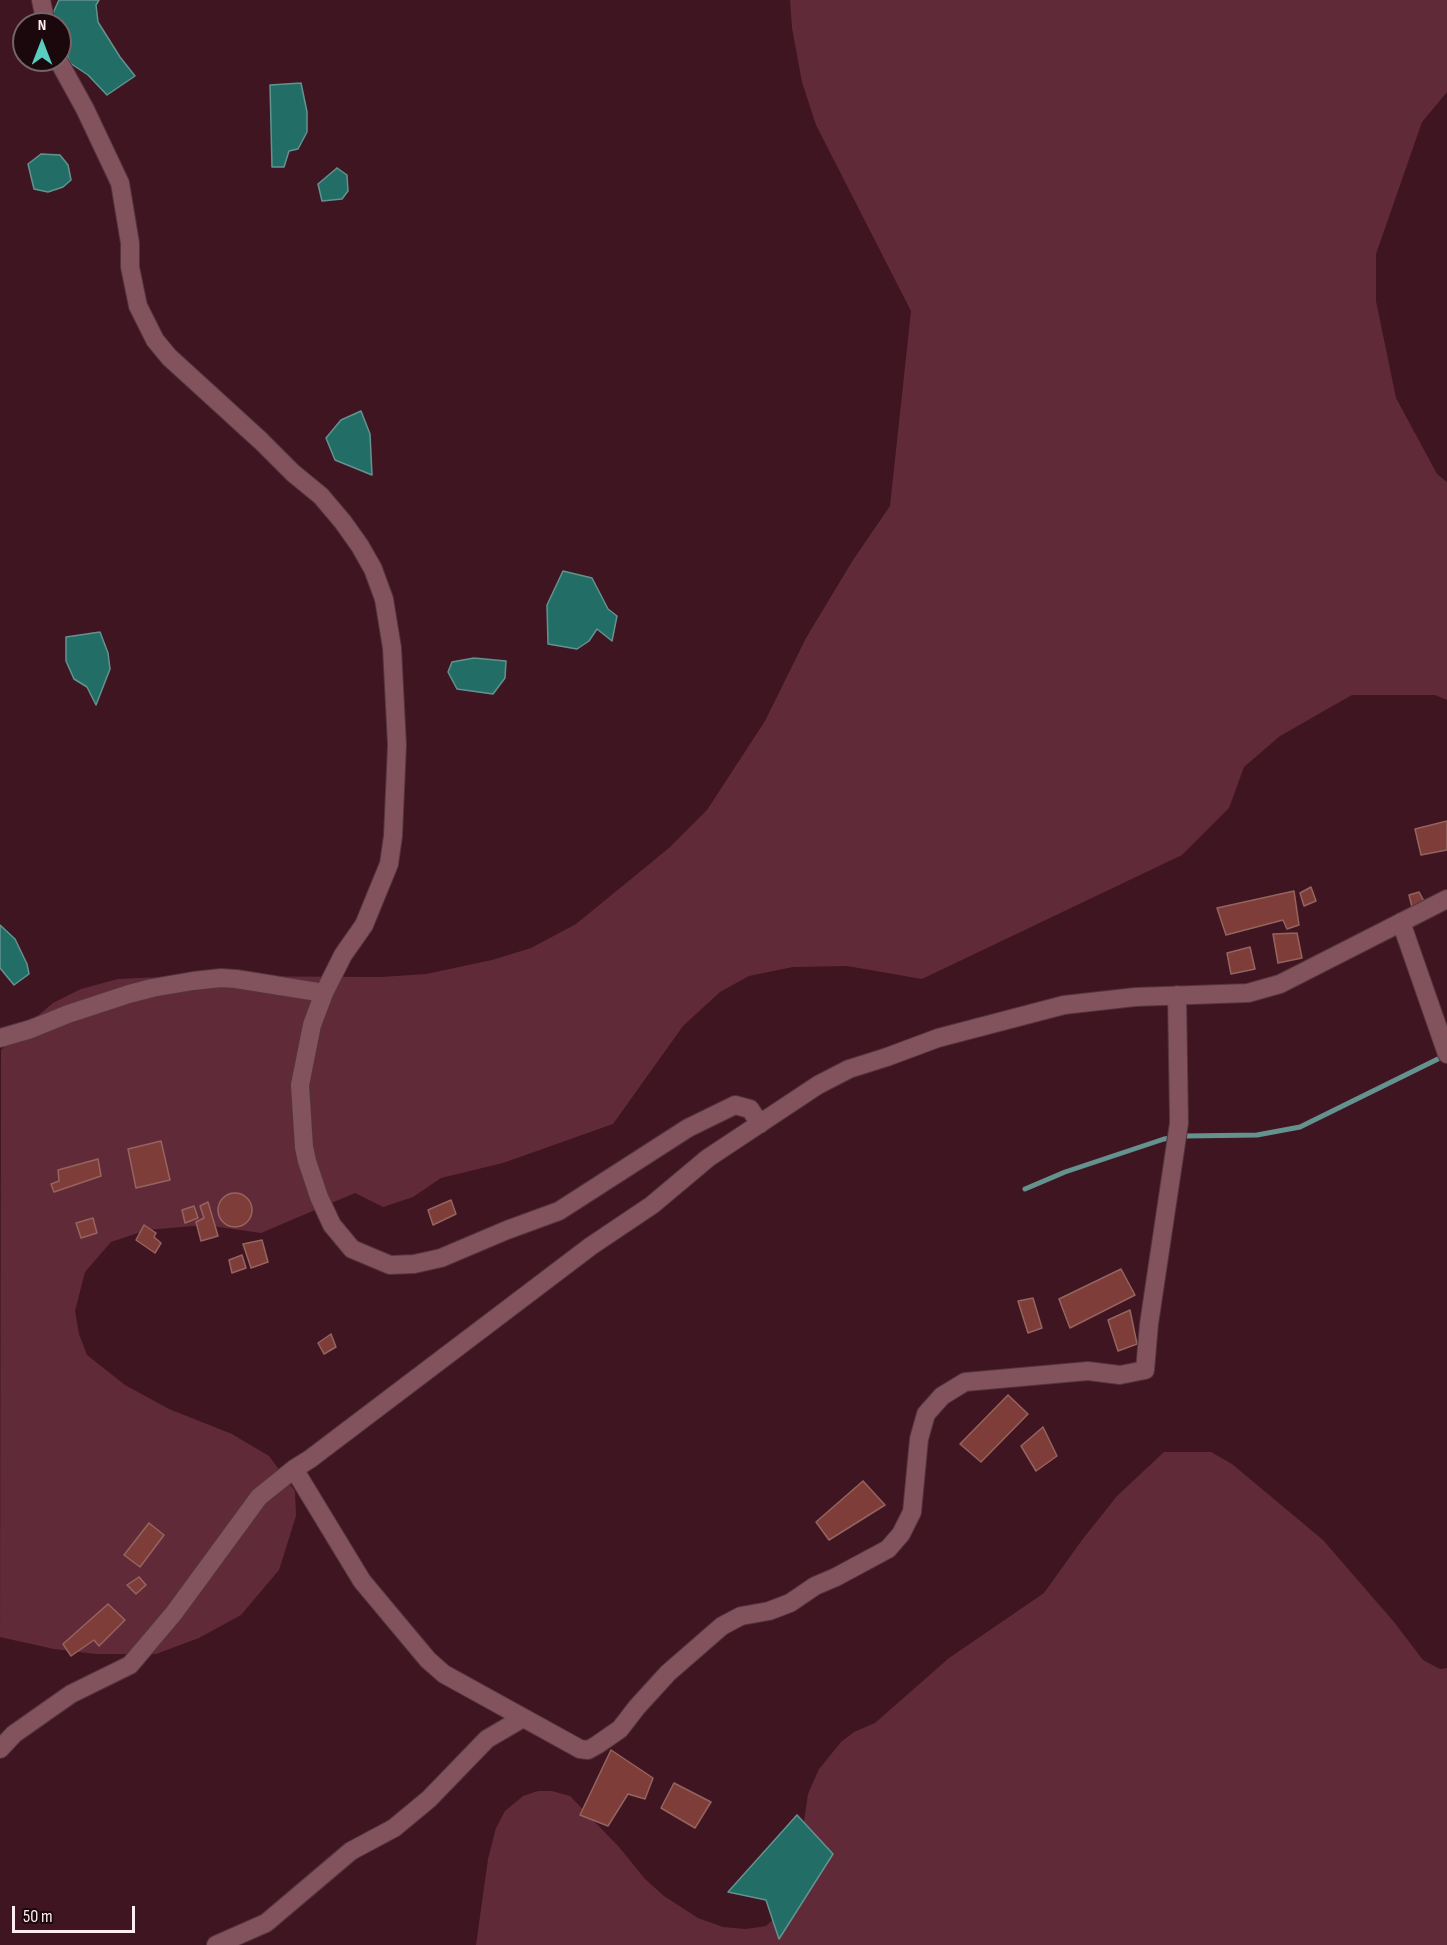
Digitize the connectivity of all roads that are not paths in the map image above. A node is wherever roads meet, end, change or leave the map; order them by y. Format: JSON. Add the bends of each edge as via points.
{"nodes":[{"id":1,"x":65,"y":72,"type":"edge"},
{"id":2,"x":1447,"y":899,"type":"edge"},
{"id":3,"x":1401,"y":922,"type":"junction"},
{"id":4,"x":324,"y":993,"type":"junction"},
{"id":5,"x":1177,"y":995,"type":"junction"},
{"id":6,"x":0,"y":1038,"type":"edge"},
{"id":7,"x":1445,"y":1049,"type":"edge"},
{"id":8,"x":760,"y":1124,"type":"junction"},
{"id":9,"x":294,"y":1469,"type":"junction"},
{"id":10,"x":523,"y":1718,"type":"junction"},
{"id":11,"x":0,"y":1749,"type":"edge"},
{"id":12,"x":216,"y":1945,"type":"edge"}],
"edges":[{"from":1,"to":4,"type":"street","via":[[120,183],[138,306],[155,340],[321,496],[360,546],[384,599],[392,648],[397,745],[389,864],[364,925]]},
{"from":2,"to":3,"type":"street"},
{"from":3,"to":5,"type":"street","via":[[1280,984],[1248,993]]},
{"from":3,"to":7,"type":"street"},
{"from":4,"to":6,"type":"street","via":[[236,979],[193,981],[129,994]]},
{"from":4,"to":8,"type":"street","via":[[312,1025],[300,1085],[304,1147],[332,1225],[352,1249],[390,1265],[441,1258],[559,1211],[688,1128],[735,1105],[750,1109]]},
{"from":5,"to":8,"type":"street","via":[[1064,1005],[939,1038],[849,1069]]},
{"from":5,"to":10,"type":"street","via":[[1179,1123],[1145,1370],[1120,1375],[1088,1371],[964,1382],[942,1396],[926,1414],[919,1439],[912,1512],[902,1534],[888,1550],[815,1586],[790,1603],[741,1616],[722,1626],[668,1673],[620,1728],[588,1750]]},
{"from":8,"to":9,"type":"street","via":[[708,1158],[652,1204]]},
{"from":9,"to":10,"type":"street","via":[[362,1581],[428,1660],[444,1674]]},
{"from":9,"to":11,"type":"street","via":[[259,1497],[174,1613],[130,1665],[71,1694],[14,1734]]},
{"from":10,"to":12,"type":"street","via":[[487,1739],[393,1828],[351,1851],[266,1923]]}]}
